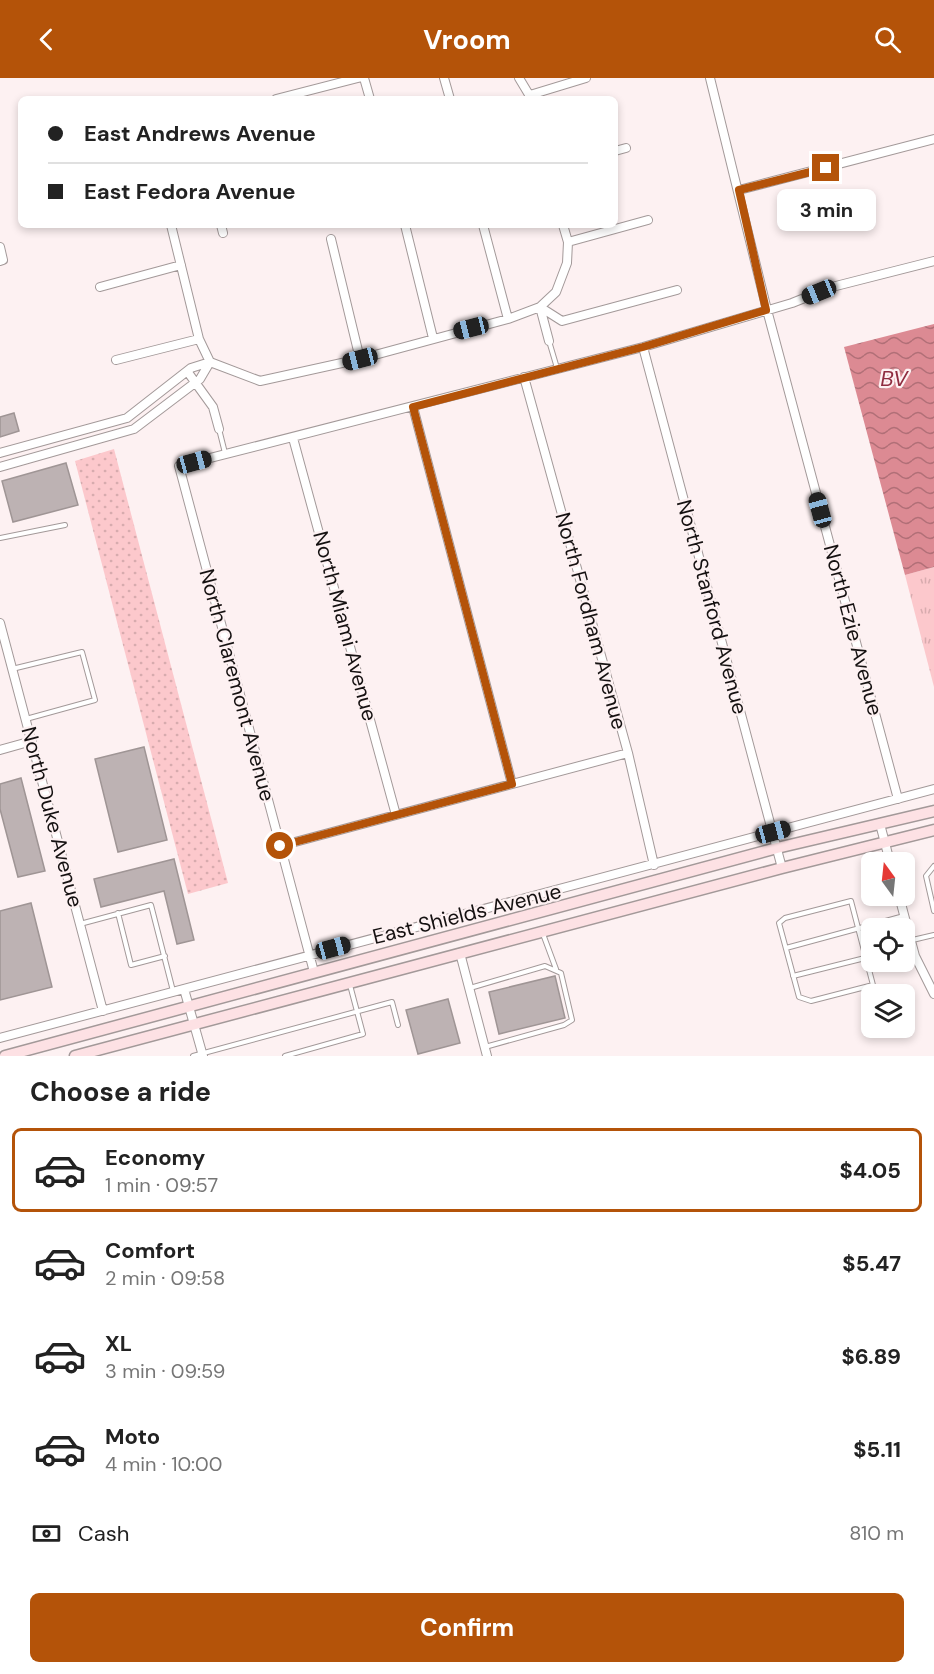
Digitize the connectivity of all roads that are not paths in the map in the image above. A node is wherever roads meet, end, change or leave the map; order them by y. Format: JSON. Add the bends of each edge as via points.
{"nodes":[{"id":1,"x":358,"y":78,"type":"edge"},
{"id":2,"x":364,"y":78,"type":"edge"},
{"id":3,"x":444,"y":78,"type":"edge"},
{"id":4,"x":519,"y":78,"type":"edge"},
{"id":5,"x":586,"y":78,"type":"edge"},
{"id":6,"x":710,"y":78,"type":"edge"},
{"id":7,"x":288,"y":96,"type":"edge"},
{"id":8,"x":369,"y":96,"type":"edge"},
{"id":9,"x":449,"y":96,"type":"edge"},
{"id":10,"x":530,"y":96,"type":"edge"},
{"id":11,"x":534,"y":96,"type":"edge"},
{"id":12,"x":934,"y":139,"type":"edge"},
{"id":13,"x":626,"y":148,"type":"dead end"},
{"id":14,"x":618,"y":150,"type":"edge"},
{"id":15,"x":739,"y":190,"type":"junction"},
{"id":16,"x":648,"y":220,"type":"dead end"},
{"id":17,"x":172,"y":228,"type":"edge"},
{"id":18,"x":406,"y":228,"type":"edge"},
{"id":19,"x":484,"y":228,"type":"edge"},
{"id":20,"x":565,"y":228,"type":"edge"},
{"id":21,"x":332,"y":239,"type":"dead end"},
{"id":22,"x":568,"y":242,"type":"junction"},
{"id":23,"x":0,"y":247,"type":"edge"},
{"id":24,"x":0,"y":261,"type":"edge"},
{"id":25,"x":934,"y":261,"type":"edge"},
{"id":26,"x":181,"y":265,"type":"junction"},
{"id":27,"x":100,"y":287,"type":"dead end"},
{"id":28,"x":677,"y":290,"type":"dead end"},
{"id":29,"x":540,"y":307,"type":"junction"},
{"id":30,"x":766,"y":310,"type":"junction"},
{"id":31,"x":508,"y":319,"type":"junction"},
{"id":32,"x":433,"y":338,"type":"junction"},
{"id":33,"x":200,"y":339,"type":"junction"},
{"id":34,"x":549,"y":341,"type":"joint"},
{"id":35,"x":643,"y":347,"type":"junction"},
{"id":36,"x":360,"y":359,"type":"junction"},
{"id":37,"x":116,"y":360,"type":"dead end"},
{"id":38,"x":210,"y":362,"type":"junction"},
{"id":39,"x":557,"y":369,"type":"junction"},
{"id":40,"x":187,"y":371,"type":"junction"},
{"id":41,"x":524,"y":377,"type":"junction"},
{"id":42,"x":196,"y":381,"type":"junction"},
{"id":43,"x":413,"y":407,"type":"junction"},
{"id":44,"x":219,"y":429,"type":"joint"},
{"id":45,"x":294,"y":438,"type":"junction"},
{"id":46,"x":0,"y":453,"type":"edge"},
{"id":47,"x":225,"y":454,"type":"junction"},
{"id":48,"x":0,"y":467,"type":"edge"},
{"id":49,"x":65,"y":525,"type":"dead end"},
{"id":50,"x":0,"y":538,"type":"edge"},
{"id":51,"x":0,"y":623,"type":"edge"},
{"id":52,"x":12,"y":669,"type":"junction"},
{"id":53,"x":26,"y":719,"type":"junction"},
{"id":54,"x":32,"y":741,"type":"junction"},
{"id":55,"x":0,"y":750,"type":"edge"},
{"id":56,"x":628,"y":753,"type":"junction"},
{"id":57,"x":512,"y":784,"type":"junction"},
{"id":58,"x":934,"y":789,"type":"edge"},
{"id":59,"x":898,"y":799,"type":"junction"},
{"id":60,"x":934,"y":811,"type":"edge"},
{"id":61,"x":396,"y":815,"type":"junction"},
{"id":62,"x":880,"y":824,"type":"junction"},
{"id":63,"x":934,"y":830,"type":"edge"},
{"id":64,"x":773,"y":832,"type":"junction"},
{"id":65,"x":884,"y":842,"type":"junction"},
{"id":66,"x":280,"y":846,"type":"junction"},
{"id":67,"x":777,"y":848,"type":"junction"},
{"id":68,"x":887,"y":852,"type":"edge"},
{"id":69,"x":654,"y":866,"type":"junction"},
{"id":70,"x":934,"y":866,"type":"edge"},
{"id":71,"x":782,"y":868,"type":"junction"},
{"id":72,"x":902,"y":906,"type":"edge"},
{"id":73,"x":934,"y":911,"type":"edge"},
{"id":74,"x":118,"y":913,"type":"junction"},
{"id":75,"x":904,"y":916,"type":"joint"},
{"id":76,"x":80,"y":924,"type":"junction"},
{"id":77,"x":858,"y":929,"type":"junction"},
{"id":78,"x":542,"y":932,"type":"junction"},
{"id":79,"x":934,"y":935,"type":"edge"},
{"id":80,"x":861,"y":940,"type":"edge"},
{"id":81,"x":915,"y":940,"type":"edge"},
{"id":82,"x":786,"y":948,"type":"junction"},
{"id":83,"x":460,"y":953,"type":"junction"},
{"id":84,"x":310,"y":954,"type":"junction"},
{"id":85,"x":165,"y":956,"type":"junction"},
{"id":86,"x":861,"y":956,"type":"edge"},
{"id":87,"x":915,"y":956,"type":"edge"},
{"id":88,"x":556,"y":969,"type":"junction"},
{"id":89,"x":314,"y":972,"type":"junction"},
{"id":90,"x":870,"y":972,"type":"edge"},
{"id":91,"x":794,"y":976,"type":"junction"},
{"id":92,"x":350,"y":983,"type":"junction"},
{"id":93,"x":469,"y":988,"type":"junction"},
{"id":94,"x":184,"y":989,"type":"junction"},
{"id":95,"x":174,"y":992,"type":"junction"},
{"id":96,"x":934,"y":994,"type":"edge"},
{"id":97,"x":190,"y":1008,"type":"junction"},
{"id":98,"x":103,"y":1011,"type":"junction"},
{"id":99,"x":357,"y":1011,"type":"junction"},
{"id":100,"x":195,"y":1023,"type":"junction"},
{"id":101,"x":398,"y":1025,"type":"dead end"},
{"id":102,"x":0,"y":1038,"type":"edge"},
{"id":103,"x":484,"y":1047,"type":"junction"},
{"id":104,"x":202,"y":1055,"type":"edge"},
{"id":105,"x":5,"y":1056,"type":"edge"},
{"id":106,"x":77,"y":1056,"type":"edge"},
{"id":107,"x":193,"y":1056,"type":"edge"},
{"id":108,"x":285,"y":1056,"type":"edge"},
{"id":109,"x":487,"y":1056,"type":"edge"}],
"edges":[{"from":1,"to":7,"type":"street"},
{"from":2,"to":8,"type":"street"},
{"from":3,"to":9,"type":"street"},
{"from":4,"to":10,"type":"street"},
{"from":5,"to":11,"type":"street"},
{"from":6,"to":15,"type":"street","name":"North Ezie Avenue"},
{"from":12,"to":15,"type":"street"},
{"from":13,"to":14,"type":"street"},
{"from":15,"to":30,"type":"street","name":"North Ezie Avenue"},
{"from":16,"to":22,"type":"street"},
{"from":17,"to":26,"type":"street"},
{"from":18,"to":32,"type":"street"},
{"from":19,"to":31,"type":"street"},
{"from":20,"to":22,"type":"street"},
{"from":21,"to":36,"type":"street"},
{"from":22,"to":29,"type":"street","via":[[567,263],[556,292]]},
{"from":23,"to":24,"type":"street"},
{"from":25,"to":30,"type":"street","via":[[832,287]]},
{"from":26,"to":27,"type":"street"},
{"from":26,"to":33,"type":"street"},
{"from":28,"to":29,"type":"street","via":[[562,321]]},
{"from":29,"to":31,"type":"street"},
{"from":29,"to":34,"type":"street"},
{"from":30,"to":35,"type":"street"},
{"from":30,"to":59,"type":"street","name":"North Ezie Avenue"},
{"from":31,"to":32,"type":"street"},
{"from":32,"to":36,"type":"street"},
{"from":33,"to":37,"type":"street"},
{"from":33,"to":38,"type":"street"},
{"from":34,"to":39,"type":"lane"},
{"from":35,"to":39,"type":"street"},
{"from":35,"to":64,"type":"street","name":"North Stanford Avenue"},
{"from":36,"to":38,"type":"street","via":[[260,381]]},
{"from":38,"to":40,"type":"street"},
{"from":38,"to":42,"type":"street"},
{"from":39,"to":41,"type":"street"},
{"from":40,"to":42,"type":"street"},
{"from":40,"to":46,"type":"street","via":[[127,418]]},
{"from":41,"to":43,"type":"street"},
{"from":41,"to":56,"type":"street","name":"North Fordham Avenue"},
{"from":42,"to":44,"type":"street","via":[[213,407]]},
{"from":42,"to":48,"type":"street","via":[[134,429]]},
{"from":43,"to":45,"type":"street"},
{"from":43,"to":57,"type":"street"},
{"from":44,"to":47,"type":"lane"},
{"from":45,"to":47,"type":"street"},
{"from":45,"to":61,"type":"street","name":"North Miami Avenue"},
{"from":47,"to":66,"type":"street","name":"North Claremont Avenue","via":[[179,466]]},
{"from":49,"to":50,"type":"lane"},
{"from":51,"to":52,"type":"street","name":"North Duke Avenue"},
{"from":52,"to":53,"type":"street","name":"North Duke Avenue"},
{"from":52,"to":53,"type":"lane","via":[[82,652],[95,700]]},
{"from":53,"to":54,"type":"street","name":"North Duke Avenue"},
{"from":54,"to":55,"type":"street"},
{"from":54,"to":76,"type":"street","name":"North Duke Avenue"},
{"from":56,"to":57,"type":"street"},
{"from":56,"to":69,"type":"street","name":"North Fordham Avenue"},
{"from":57,"to":61,"type":"street"},
{"from":58,"to":59,"type":"street","name":"East Shields Avenue"},
{"from":59,"to":64,"type":"street","name":"East Shields Avenue"},
{"from":60,"to":62,"type":"main road","name":"East Shields Avenue"},
{"from":61,"to":66,"type":"street"},
{"from":62,"to":65,"type":"street"},
{"from":62,"to":67,"type":"main road","name":"East Shields Avenue"},
{"from":63,"to":65,"type":"main road","name":"East Shields Avenue"},
{"from":64,"to":67,"type":"street","name":"North Stanford Avenue"},
{"from":64,"to":69,"type":"street","name":"East Shields Avenue"},
{"from":65,"to":68,"type":"street"},
{"from":65,"to":71,"type":"main road","name":"East Shields Avenue"},
{"from":66,"to":84,"type":"street","name":"North Claremont Avenue"},
{"from":67,"to":71,"type":"street","name":"North Stanford Avenue"},
{"from":67,"to":89,"type":"main road","name":"East Shields Avenue"},
{"from":69,"to":84,"type":"street","name":"East Shields Avenue"},
{"from":70,"to":73,"type":"lane","via":[[926,876]]},
{"from":71,"to":78,"type":"main road","name":"East Shields Avenue"},
{"from":72,"to":75,"type":"street"},
{"from":74,"to":76,"type":"lane"},
{"from":74,"to":85,"type":"lane","via":[[151,904]]},
{"from":74,"to":85,"type":"lane","via":[[131,965]]},
{"from":75,"to":77,"type":"lane"},
{"from":76,"to":98,"type":"street","name":"North Duke Avenue"},
{"from":77,"to":80,"type":"lane"},
{"from":77,"to":82,"type":"lane"},
{"from":77,"to":82,"type":"lane","via":[[851,901],[785,918],[779,923]]},
{"from":78,"to":83,"type":"main road","name":"East Shields Avenue"},
{"from":78,"to":88,"type":"lane"},
{"from":79,"to":81,"type":"lane"},
{"from":82,"to":91,"type":"lane"},
{"from":83,"to":92,"type":"main road","name":"East Shields Avenue"},
{"from":83,"to":93,"type":"street"},
{"from":84,"to":89,"type":"street","name":"North Claremont Avenue"},
{"from":84,"to":94,"type":"street","name":"East Shields Avenue"},
{"from":85,"to":95,"type":"lane"},
{"from":86,"to":91,"type":"lane"},
{"from":87,"to":96,"type":"street"},
{"from":88,"to":93,"type":"lane","via":[[545,966]]},
{"from":88,"to":103,"type":"lane","via":[[561,974],[572,1020]]},
{"from":89,"to":97,"type":"main road","name":"East Shields Avenue"},
{"from":90,"to":91,"type":"lane","via":[[873,985],[811,1001],[799,997]]},
{"from":92,"to":99,"type":"lane"},
{"from":92,"to":100,"type":"main road","name":"East Shields Avenue"},
{"from":93,"to":103,"type":"street"},
{"from":94,"to":95,"type":"street","name":"East Shields Avenue"},
{"from":94,"to":97,"type":"street"},
{"from":95,"to":98,"type":"street","name":"East Shields Avenue"},
{"from":97,"to":100,"type":"street"},
{"from":97,"to":105,"type":"main road","name":"East Shields Avenue"},
{"from":98,"to":102,"type":"street","name":"East Shields Avenue"},
{"from":99,"to":101,"type":"lane","via":[[392,1002]]},
{"from":99,"to":104,"type":"lane"},
{"from":99,"to":108,"type":"lane","via":[[363,1034]]},
{"from":100,"to":104,"type":"street"},
{"from":100,"to":106,"type":"main road","name":"East Shields Avenue"},
{"from":103,"to":109,"type":"street"},
{"from":104,"to":107,"type":"lane"}]}
